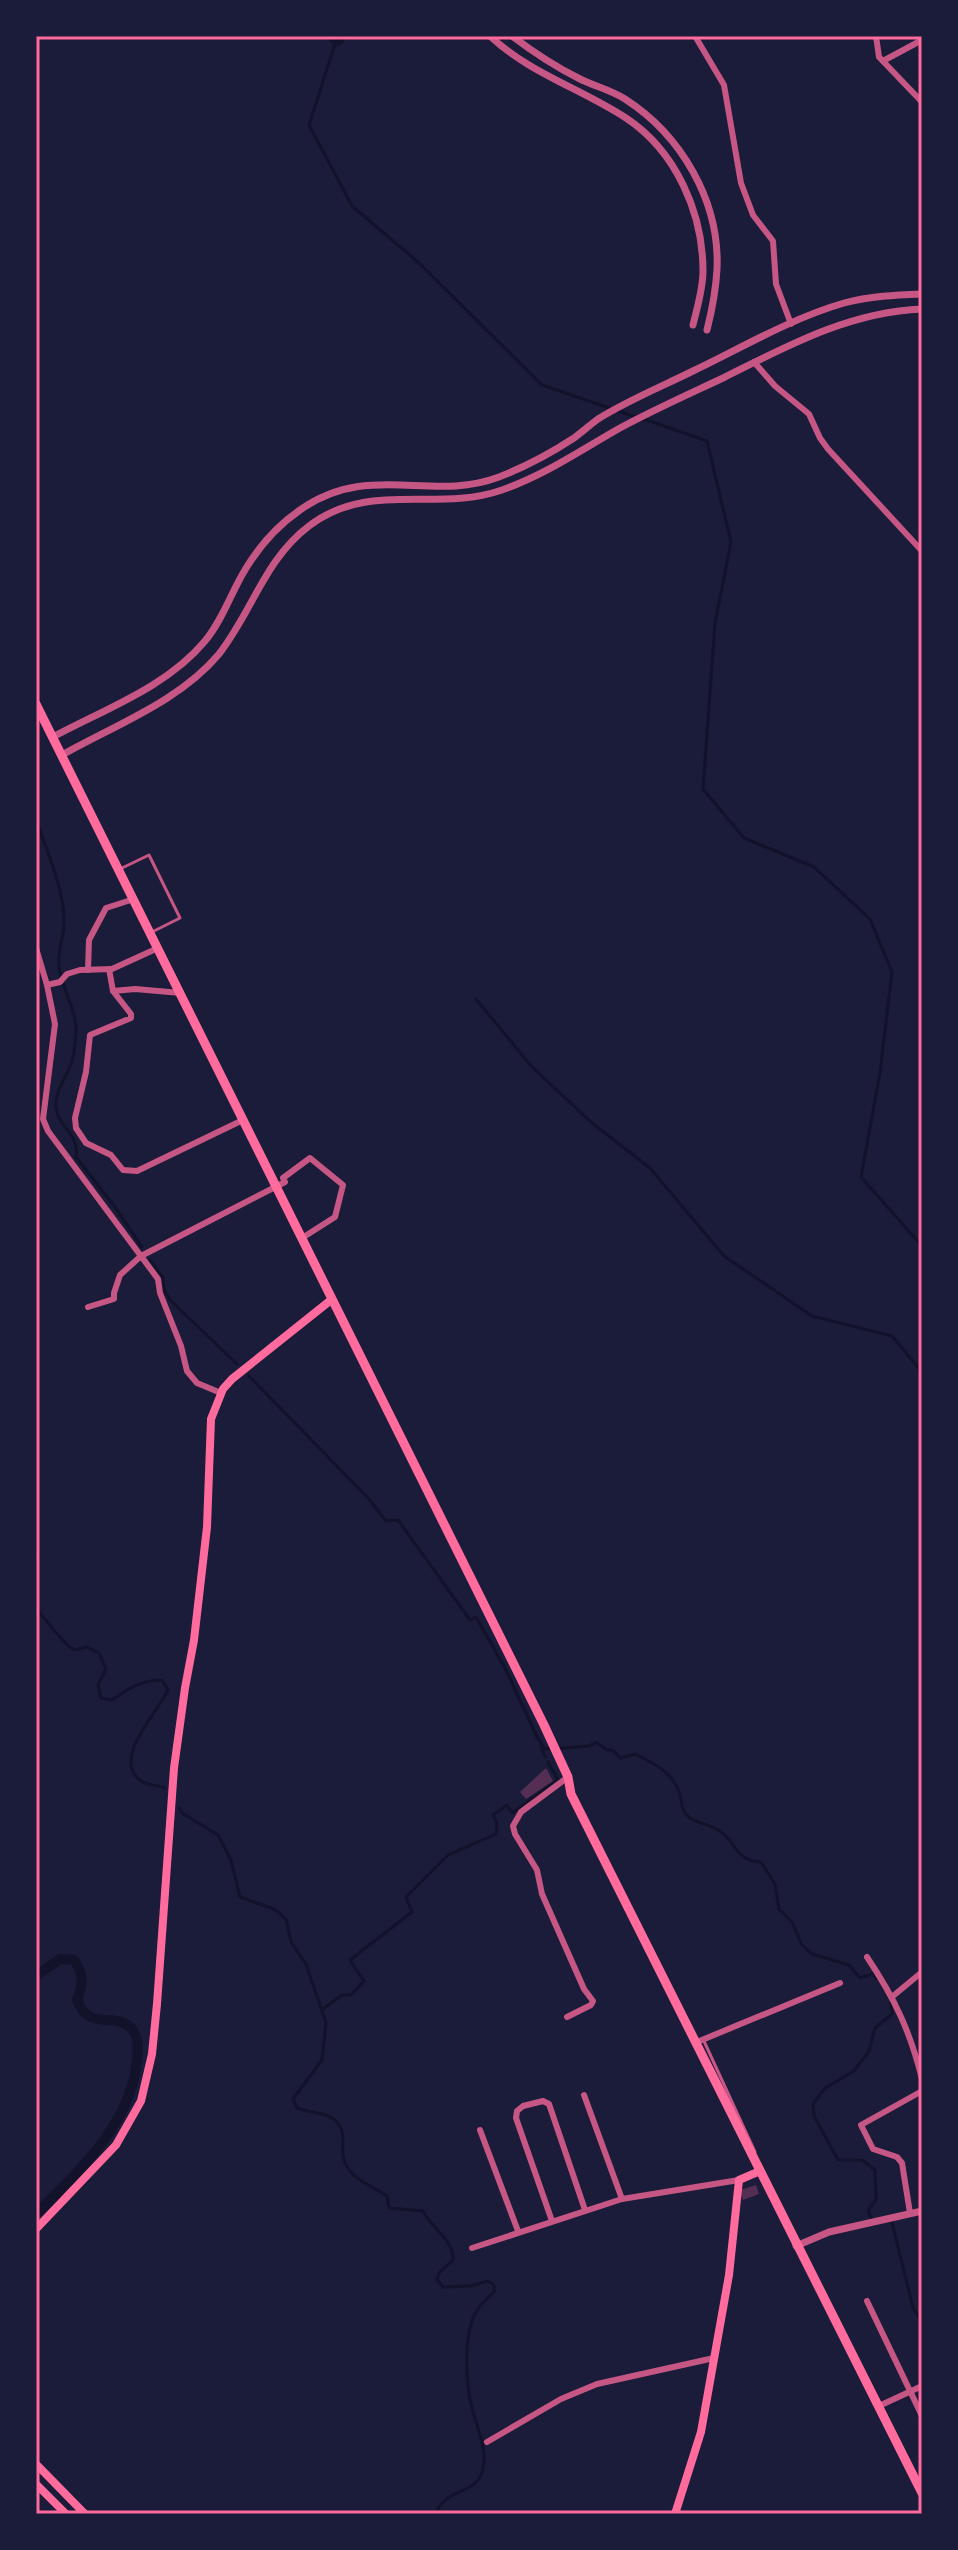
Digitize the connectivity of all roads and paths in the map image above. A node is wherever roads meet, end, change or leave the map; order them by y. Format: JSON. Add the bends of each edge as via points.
{"nodes":[{"id":1,"x":490,"y":36,"type":"edge"},
{"id":2,"x":512,"y":36,"type":"edge"},
{"id":3,"x":695,"y":36,"type":"edge"},
{"id":4,"x":876,"y":36,"type":"edge"},
{"id":5,"x":909,"y":36,"type":"edge"},
{"id":6,"x":922,"y":40,"type":"edge"},
{"id":7,"x":911,"y":45,"type":"junction"},
{"id":8,"x":883,"y":61,"type":"junction"},
{"id":9,"x":922,"y":102,"type":"edge"},
{"id":10,"x":922,"y":294,"type":"edge"},
{"id":11,"x":922,"y":309,"type":"edge"},
{"id":12,"x":791,"y":324,"type":"junction"},
{"id":13,"x":693,"y":325,"type":"dead end"},
{"id":14,"x":707,"y":330,"type":"dead end"},
{"id":15,"x":754,"y":362,"type":"junction"},
{"id":16,"x":409,"y":484,"type":"junction"},
{"id":17,"x":408,"y":498,"type":"junction"},
{"id":18,"x":922,"y":551,"type":"edge"},
{"id":19,"x":36,"y":704,"type":"edge"},
{"id":20,"x":53,"y":737,"type":"junction"},
{"id":21,"x":62,"y":755,"type":"junction"},
{"id":22,"x":119,"y":870,"type":"junction"},
{"id":23,"x":134,"y":899,"type":"junction"},
{"id":24,"x":150,"y":933,"type":"junction"},
{"id":25,"x":36,"y":948,"type":"edge"},
{"id":26,"x":158,"y":948,"type":"junction"},
{"id":27,"x":109,"y":969,"type":"junction"},
{"id":28,"x":88,"y":970,"type":"junction"},
{"id":29,"x":47,"y":985,"type":"junction"},
{"id":30,"x":113,"y":991,"type":"junction"},
{"id":31,"x":181,"y":993,"type":"junction"},
{"id":32,"x":243,"y":1120,"type":"junction"},
{"id":33,"x":276,"y":1186,"type":"junction"},
{"id":34,"x":302,"y":1238,"type":"junction"},
{"id":35,"x":141,"y":1256,"type":"junction"},
{"id":36,"x":331,"y":1300,"type":"junction"},
{"id":37,"x":88,"y":1307,"type":"dead end"},
{"id":38,"x":221,"y":1393,"type":"junction"},
{"id":39,"x":568,"y":1777,"type":"junction"},
{"id":40,"x":867,"y":1957,"type":"dead end"},
{"id":41,"x":922,"y":1972,"type":"edge"},
{"id":42,"x":840,"y":1983,"type":"dead end"},
{"id":43,"x":893,"y":1996,"type":"junction"},
{"id":44,"x":567,"y":2017,"type":"dead end"},
{"id":45,"x":700,"y":2041,"type":"junction"},
{"id":46,"x":922,"y":2079,"type":"edge"},
{"id":47,"x":922,"y":2091,"type":"edge"},
{"id":48,"x":584,"y":2095,"type":"dead end"},
{"id":49,"x":480,"y":2130,"type":"dead end"},
{"id":50,"x":760,"y":2171,"type":"junction"},
{"id":51,"x":739,"y":2180,"type":"junction"},
{"id":52,"x":622,"y":2199,"type":"junction"},
{"id":53,"x":585,"y":2210,"type":"junction"},
{"id":54,"x":922,"y":2211,"type":"edge"},
{"id":55,"x":910,"y":2213,"type":"junction"},
{"id":56,"x":552,"y":2221,"type":"junction"},
{"id":57,"x":36,"y":2229,"type":"edge"},
{"id":58,"x":518,"y":2231,"type":"junction"},
{"id":59,"x":796,"y":2246,"type":"junction"},
{"id":60,"x":472,"y":2248,"type":"dead end"},
{"id":61,"x":867,"y":2301,"type":"dead end"},
{"id":62,"x":714,"y":2358,"type":"junction"},
{"id":63,"x":922,"y":2386,"type":"edge"},
{"id":64,"x":909,"y":2391,"type":"junction"},
{"id":65,"x":879,"y":2406,"type":"junction"},
{"id":66,"x":922,"y":2416,"type":"edge"},
{"id":67,"x":487,"y":2442,"type":"dead end"},
{"id":68,"x":36,"y":2464,"type":"edge"},
{"id":69,"x":36,"y":2484,"type":"edge"},
{"id":70,"x":922,"y":2493,"type":"edge"},
{"id":71,"x":66,"y":2514,"type":"edge"},
{"id":72,"x":85,"y":2514,"type":"edge"},
{"id":73,"x":675,"y":2514,"type":"edge"}],
"edges":[{"from":1,"to":13,"type":"street","via":[[531,66],[628,119],[676,172],[691,201],[701,240],[703,274]]},
{"from":2,"to":14,"type":"street","via":[[578,78],[623,97],[676,144],[692,168],[716,237]]},
{"from":3,"to":12,"type":"street","via":[[724,85],[741,183],[753,215],[773,241],[776,284]]},
{"from":4,"to":8,"type":"street"},
{"from":5,"to":7,"type":"street"},
{"from":6,"to":7,"type":"street"},
{"from":7,"to":8,"type":"street"},
{"from":8,"to":9,"type":"street"},
{"from":10,"to":12,"type":"street","via":[[844,303]]},
{"from":11,"to":15,"type":"street","via":[[853,319]]},
{"from":12,"to":16,"type":"street","via":[[632,401],[498,477],[461,486]]},
{"from":15,"to":17,"type":"street","via":[[504,490],[462,499]]},
{"from":15,"to":18,"type":"street","via":[[809,414],[828,449]]},
{"from":16,"to":17,"type":"street"},
{"from":16,"to":20,"type":"street","via":[[345,488],[299,511],[249,563],[218,622],[188,658],[143,690]]},
{"from":17,"to":21,"type":"street","via":[[351,504],[308,526],[266,573],[234,633],[202,672]]},
{"from":19,"to":20,"type":"main road"},
{"from":20,"to":21,"type":"main road"},
{"from":21,"to":22,"type":"main road"},
{"from":22,"to":23,"type":"main road"},
{"from":22,"to":24,"type":"lane","via":[[149,855],[162,881],[180,918]]},
{"from":23,"to":24,"type":"main road"},
{"from":23,"to":28,"type":"street","via":[[106,908],[89,940]]},
{"from":24,"to":26,"type":"main road"},
{"from":25,"to":29,"type":"street"},
{"from":26,"to":27,"type":"street"},
{"from":26,"to":31,"type":"main road"},
{"from":27,"to":28,"type":"street"},
{"from":27,"to":30,"type":"street"},
{"from":28,"to":29,"type":"street"},
{"from":29,"to":35,"type":"street","via":[[55,1024],[43,1119]]},
{"from":30,"to":31,"type":"street"},
{"from":30,"to":32,"type":"street","via":[[131,1018],[90,1035],[75,1118],[86,1143],[111,1155],[123,1170],[137,1171]]},
{"from":31,"to":32,"type":"main road"},
{"from":32,"to":33,"type":"main road"},
{"from":33,"to":34,"type":"main road"},
{"from":33,"to":34,"type":"street","via":[[310,1158],[343,1185],[335,1217]]},
{"from":33,"to":35,"type":"street"},
{"from":34,"to":36,"type":"main road"},
{"from":35,"to":37,"type":"street","via":[[117,1280],[114,1299]]},
{"from":35,"to":38,"type":"street","via":[[158,1279],[187,1371],[197,1383]]},
{"from":36,"to":38,"type":"main road"},
{"from":36,"to":39,"type":"main road"},
{"from":38,"to":57,"type":"main road","via":[[211,1419],[207,1527],[174,1768],[152,2054],[141,2101],[116,2145]]},
{"from":39,"to":44,"type":"street","via":[[521,1812],[513,1826],[593,2001]]},
{"from":39,"to":45,"type":"main road","via":[[571,1794]]},
{"from":40,"to":43,"type":"street"},
{"from":41,"to":43,"type":"street"},
{"from":42,"to":45,"type":"street"},
{"from":43,"to":46,"type":"street"},
{"from":45,"to":50,"type":"main road"},
{"from":47,"to":55,"type":"street","via":[[861,2125],[873,2149],[902,2163]]},
{"from":48,"to":52,"type":"street"},
{"from":49,"to":58,"type":"street"},
{"from":50,"to":51,"type":"main road"},
{"from":50,"to":59,"type":"main road"},
{"from":51,"to":52,"type":"street"},
{"from":51,"to":62,"type":"main road"},
{"from":52,"to":53,"type":"street"},
{"from":53,"to":56,"type":"street"},
{"from":53,"to":56,"type":"street","via":[[549,2104],[523,2106],[516,2118]]},
{"from":54,"to":55,"type":"street"},
{"from":55,"to":59,"type":"street","via":[[829,2232]]},
{"from":56,"to":58,"type":"street"},
{"from":58,"to":60,"type":"street"},
{"from":59,"to":65,"type":"main road"},
{"from":61,"to":64,"type":"street"},
{"from":62,"to":67,"type":"street","via":[[597,2384]]},
{"from":62,"to":73,"type":"main road","via":[[701,2432]]},
{"from":63,"to":64,"type":"street"},
{"from":64,"to":65,"type":"street"},
{"from":64,"to":66,"type":"street"},
{"from":65,"to":70,"type":"main road"},
{"from":68,"to":72,"type":"main road"},
{"from":69,"to":71,"type":"main road"}]}
